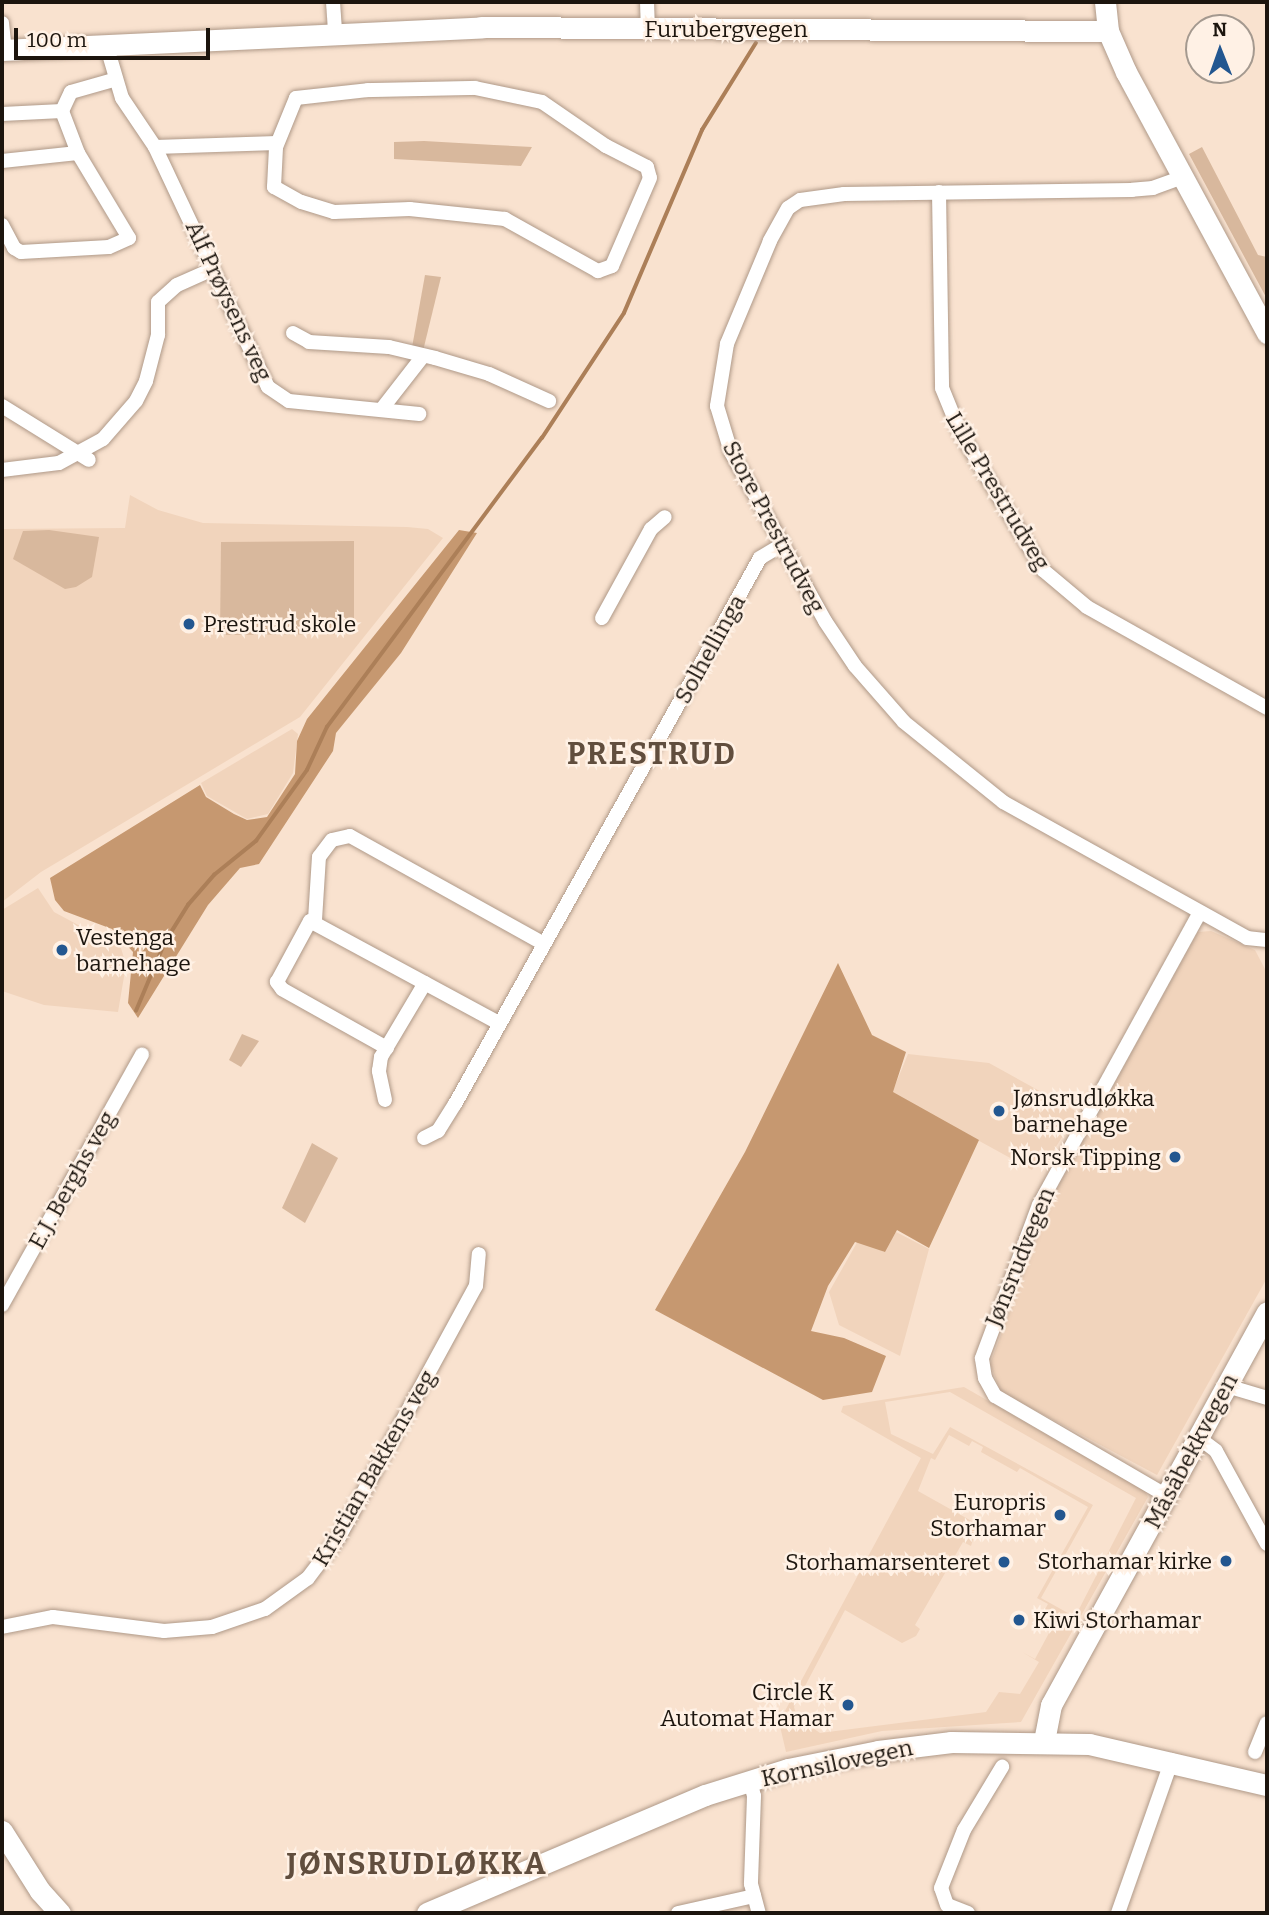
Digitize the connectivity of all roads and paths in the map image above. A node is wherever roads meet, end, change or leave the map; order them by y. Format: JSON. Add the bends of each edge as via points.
{"nodes":[{"id":1,"x":333,"y":2,"type":"edge"},
{"id":2,"x":648,"y":2,"type":"edge"},
{"id":3,"x":1105,"y":2,"type":"edge"},
{"id":4,"x":2,"y":23,"type":"edge"},
{"id":5,"x":648,"y":28,"type":"junction"},
{"id":6,"x":335,"y":31,"type":"junction"},
{"id":7,"x":1108,"y":31,"type":"junction"},
{"id":8,"x":106,"y":44,"type":"junction"},
{"id":9,"x":3,"y":50,"type":"edge"},
{"id":10,"x":113,"y":80,"type":"junction"},
{"id":11,"x":62,"y":111,"type":"junction"},
{"id":12,"x":2,"y":114,"type":"edge"},
{"id":13,"x":277,"y":143,"type":"junction"},
{"id":14,"x":155,"y":147,"type":"junction"},
{"id":15,"x":78,"y":153,"type":"junction"},
{"id":16,"x":2,"y":160,"type":"edge"},
{"id":17,"x":1183,"y":177,"type":"junction"},
{"id":18,"x":939,"y":192,"type":"junction"},
{"id":19,"x":2,"y":225,"type":"edge"},
{"id":20,"x":213,"y":269,"type":"junction"},
{"id":21,"x":293,"y":332,"type":"dead end"},
{"id":22,"x":1267,"y":333,"type":"edge"},
{"id":23,"x":424,"y":356,"type":"junction"},
{"id":24,"x":549,"y":401,"type":"dead end"},
{"id":25,"x":2,"y":406,"type":"edge"},
{"id":26,"x":382,"y":410,"type":"junction"},
{"id":27,"x":419,"y":414,"type":"dead end"},
{"id":28,"x":84,"y":457,"type":"junction"},
{"id":29,"x":2,"y":470,"type":"edge"},
{"id":30,"x":665,"y":517,"type":"dead end"},
{"id":31,"x":782,"y":545,"type":"junction"},
{"id":32,"x":602,"y":618,"type":"dead end"},
{"id":33,"x":1267,"y":708,"type":"edge"},
{"id":34,"x":1200,"y":912,"type":"junction"},
{"id":35,"x":315,"y":920,"type":"junction"},
{"id":36,"x":1267,"y":940,"type":"edge"},
{"id":37,"x":544,"y":944,"type":"junction"},
{"id":38,"x":425,"y":983,"type":"junction"},
{"id":39,"x":499,"y":1023,"type":"junction"},
{"id":40,"x":387,"y":1048,"type":"junction"},
{"id":41,"x":142,"y":1055,"type":"dead end"},
{"id":42,"x":385,"y":1100,"type":"dead end"},
{"id":43,"x":424,"y":1138,"type":"dead end"},
{"id":44,"x":479,"y":1254,"type":"dead end"},
{"id":45,"x":2,"y":1306,"type":"edge"},
{"id":46,"x":1267,"y":1312,"type":"edge"},
{"id":47,"x":1261,"y":1338,"type":"edge"},
{"id":48,"x":1227,"y":1385,"type":"junction"},
{"id":49,"x":1267,"y":1398,"type":"edge"},
{"id":50,"x":1199,"y":1438,"type":"junction"},
{"id":51,"x":1167,"y":1496,"type":"junction"},
{"id":52,"x":1267,"y":1544,"type":"edge"},
{"id":53,"x":2,"y":1627,"type":"edge"},
{"id":54,"x":1267,"y":1723,"type":"edge"},
{"id":55,"x":1044,"y":1741,"type":"junction"},
{"id":56,"x":1255,"y":1752,"type":"dead end"},
{"id":57,"x":1172,"y":1760,"type":"junction"},
{"id":58,"x":1002,"y":1767,"type":"dead end"},
{"id":59,"x":750,"y":1781,"type":"junction"},
{"id":60,"x":1267,"y":1785,"type":"edge"},
{"id":61,"x":2,"y":1832,"type":"edge"},
{"id":62,"x":754,"y":1896,"type":"junction"},
{"id":63,"x":60,"y":1913,"type":"edge"},
{"id":64,"x":427,"y":1913,"type":"edge"},
{"id":65,"x":678,"y":1913,"type":"edge"},
{"id":66,"x":759,"y":1913,"type":"edge"},
{"id":67,"x":968,"y":1913,"type":"edge"},
{"id":68,"x":1118,"y":1913,"type":"edge"}],
"edges":[{"from":1,"to":6,"type":"street"},
{"from":2,"to":5,"type":"street"},
{"from":3,"to":7,"type":"main road"},
{"from":4,"to":9,"type":"street"},
{"from":5,"to":6,"type":"main road","name":"Furubergvegen"},
{"from":5,"to":7,"type":"main road","name":"Furubergvegen"},
{"from":6,"to":8,"type":"main road","name":"Furubergvegen"},
{"from":7,"to":17,"type":"main road"},
{"from":8,"to":9,"type":"main road","name":"Furubergvegen"},
{"from":8,"to":10,"type":"street","name":"Alf Prøysens veg"},
{"from":10,"to":11,"type":"street","via":[[71,92]]},
{"from":10,"to":14,"type":"street","name":"Alf Prøysens veg"},
{"from":11,"to":12,"type":"street"},
{"from":11,"to":15,"type":"street"},
{"from":13,"to":13,"type":"street","via":[[274,187],[301,202],[334,212],[410,209],[505,219],[597,271],[612,266],[650,178],[647,167],[606,146],[542,102],[475,89],[368,90],[296,98]]},
{"from":13,"to":14,"type":"street"},
{"from":14,"to":20,"type":"street","name":"Alf Prøysens veg"},
{"from":15,"to":16,"type":"street"},
{"from":15,"to":19,"type":"street","via":[[129,238],[109,247],[22,252],[14,248]]},
{"from":17,"to":18,"type":"street","name":"Store Prestrudveg","via":[[1132,190]]},
{"from":17,"to":22,"type":"main road"},
{"from":18,"to":31,"type":"street","name":"Store Prestrudveg","via":[[815,195],[788,208],[766,252],[720,364],[717,406],[731,452]]},
{"from":18,"to":33,"type":"street","name":"Lille Prestrudveg","via":[[942,388],[960,432],[1043,570],[1087,607]]},
{"from":20,"to":26,"type":"street","name":"Alf Prøysens veg","via":[[268,387],[289,401]]},
{"from":20,"to":28,"type":"street","via":[[177,285],[158,302],[158,335],[141,392]]},
{"from":21,"to":23,"type":"street","name":"Alf Prøysens veg","via":[[309,342],[389,348]]},
{"from":23,"to":24,"type":"street","name":"Alf Prøysens veg","via":[[489,374]]},
{"from":23,"to":26,"type":"street"},
{"from":25,"to":28,"type":"street"},
{"from":26,"to":27,"type":"street","name":"Alf Prøysens veg"},
{"from":28,"to":29,"type":"street"},
{"from":30,"to":32,"type":"street","via":[[651,529]]},
{"from":31,"to":34,"type":"street","name":"Store Prestrudveg","via":[[855,666],[920,737],[1003,802]]},
{"from":31,"to":37,"type":"street","name":"Solhellinga","via":[[760,558]]},
{"from":34,"to":36,"type":"street","name":"Store Prestrudveg","via":[[1247,938]]},
{"from":34,"to":51,"type":"street","name":"Jønsrudvegen","via":[[1039,1205],[982,1358],[985,1378],[995,1396]]},
{"from":35,"to":37,"type":"street","via":[[319,857],[332,840],[350,836]]},
{"from":35,"to":38,"type":"street"},
{"from":35,"to":40,"type":"street","via":[[306,925],[277,982]]},
{"from":37,"to":39,"type":"street","name":"Solhellinga"},
{"from":38,"to":39,"type":"street"},
{"from":38,"to":40,"type":"street"},
{"from":39,"to":43,"type":"street","name":"Solhellinga","via":[[438,1131]]},
{"from":40,"to":42,"type":"street","via":[[379,1071]]},
{"from":41,"to":45,"type":"street","name":"E.J. Berghs veg"},
{"from":44,"to":53,"type":"street","name":"Kristian Bakkens veg","via":[[476,1286],[339,1537],[308,1578],[265,1609],[212,1627],[164,1631],[53,1617]]},
{"from":46,"to":47,"type":"main road","name":"Måsåbekkvegen"},
{"from":47,"to":48,"type":"main road","name":"Måsåbekkvegen"},
{"from":48,"to":49,"type":"street"},
{"from":48,"to":50,"type":"main road","name":"Måsåbekkvegen"},
{"from":50,"to":51,"type":"main road","name":"Måsåbekkvegen"},
{"from":50,"to":52,"type":"street","via":[[1216,1451]]},
{"from":51,"to":55,"type":"main road","name":"Måsåbekkvegen","via":[[1051,1705]]},
{"from":54,"to":56,"type":"street"},
{"from":55,"to":57,"type":"main road","name":"Kornsilovegen","via":[[1112,1747]]},
{"from":55,"to":59,"type":"main road","name":"Kornsilovegen","via":[[951,1742],[878,1751]]},
{"from":57,"to":60,"type":"main road","name":"Kornsilovegen"},
{"from":57,"to":68,"type":"street"},
{"from":58,"to":67,"type":"street","via":[[964,1830],[942,1888],[947,1905]]},
{"from":59,"to":62,"type":"street"},
{"from":59,"to":64,"type":"main road","name":"Kornsilovegen"},
{"from":61,"to":63,"type":"main road"},
{"from":62,"to":65,"type":"street"},
{"from":62,"to":66,"type":"street"}]}
